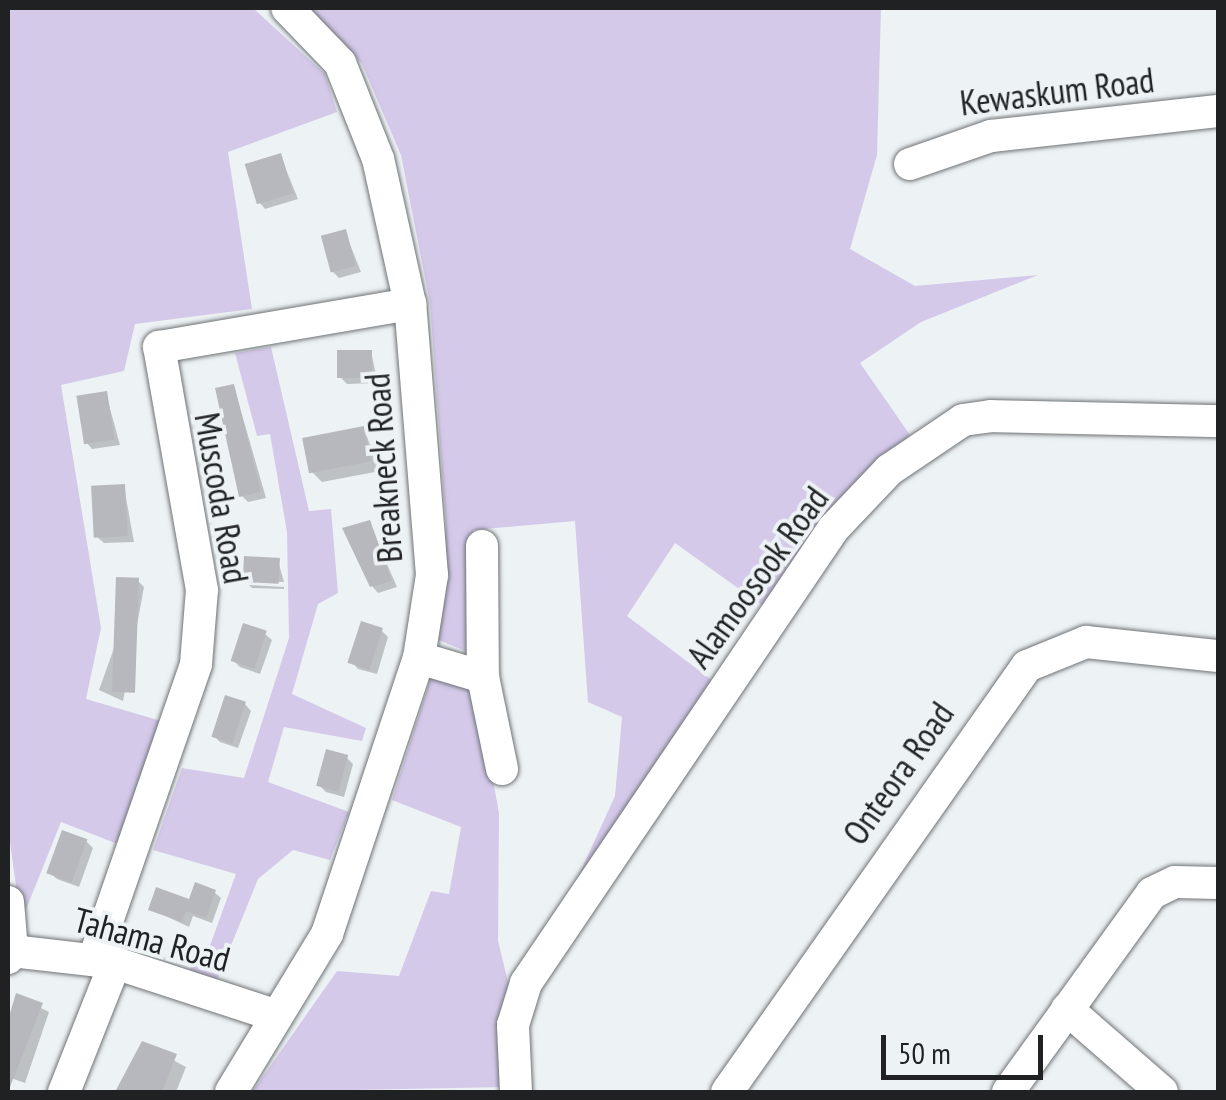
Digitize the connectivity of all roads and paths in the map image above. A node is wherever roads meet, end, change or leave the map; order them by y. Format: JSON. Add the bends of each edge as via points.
{"nodes":[{"id":1,"x":287,"y":8,"type":"edge"},
{"id":2,"x":1218,"y":111,"type":"edge"},
{"id":3,"x":910,"y":164,"type":"dead end"},
{"id":4,"x":410,"y":304,"type":"junction"},
{"id":5,"x":1218,"y":421,"type":"edge"},
{"id":6,"x":482,"y":546,"type":"dead end"},
{"id":7,"x":1218,"y":656,"type":"edge"},
{"id":8,"x":419,"y":658,"type":"junction"},
{"id":9,"x":483,"y":677,"type":"junction"},
{"id":10,"x":502,"y":769,"type":"dead end"},
{"id":11,"x":1218,"y":883,"type":"edge"},
{"id":12,"x":8,"y":902,"type":"edge"},
{"id":13,"x":10,"y":954,"type":"edge"},
{"id":14,"x":104,"y":961,"type":"junction"},
{"id":15,"x":1066,"y":1009,"type":"junction"},
{"id":16,"x":277,"y":1016,"type":"junction"},
{"id":17,"x":64,"y":1092,"type":"edge"},
{"id":18,"x":231,"y":1092,"type":"edge"},
{"id":19,"x":516,"y":1092,"type":"edge"},
{"id":20,"x":727,"y":1092,"type":"edge"},
{"id":21,"x":1008,"y":1092,"type":"edge"},
{"id":22,"x":1162,"y":1092,"type":"edge"}],
"edges":[{"from":1,"to":4,"type":"street","name":"Breakneck Road","via":[[340,63],[363,111]]},
{"from":2,"to":3,"type":"street","name":"Kewaskum Road","via":[[991,136]]},
{"from":4,"to":8,"type":"street","name":"Breakneck Road","via":[[432,525]]},
{"from":4,"to":14,"type":"street","name":"Muscoda Road","via":[[160,347],[202,590],[196,664]]},
{"from":5,"to":19,"type":"street","name":"Alamoosook Road","via":[[977,418],[889,470],[834,528],[526,983],[513,1025]]},
{"from":6,"to":9,"type":"street"},
{"from":7,"to":20,"type":"street","name":"Onteora Road","via":[[1086,642],[1027,666]]},
{"from":8,"to":9,"type":"street"},
{"from":8,"to":16,"type":"street","name":"Breakneck Road","via":[[327,934]]},
{"from":9,"to":10,"type":"street"},
{"from":11,"to":15,"type":"street","via":[[1175,882],[1152,894]]},
{"from":12,"to":13,"type":"street"},
{"from":13,"to":14,"type":"street","name":"Tahama Road"},
{"from":14,"to":16,"type":"street","name":"Tahama Road"},
{"from":14,"to":17,"type":"street","name":"Muscoda Road"},
{"from":15,"to":21,"type":"street"},
{"from":15,"to":22,"type":"street"},
{"from":16,"to":18,"type":"street","name":"Breakneck Road"}]}
